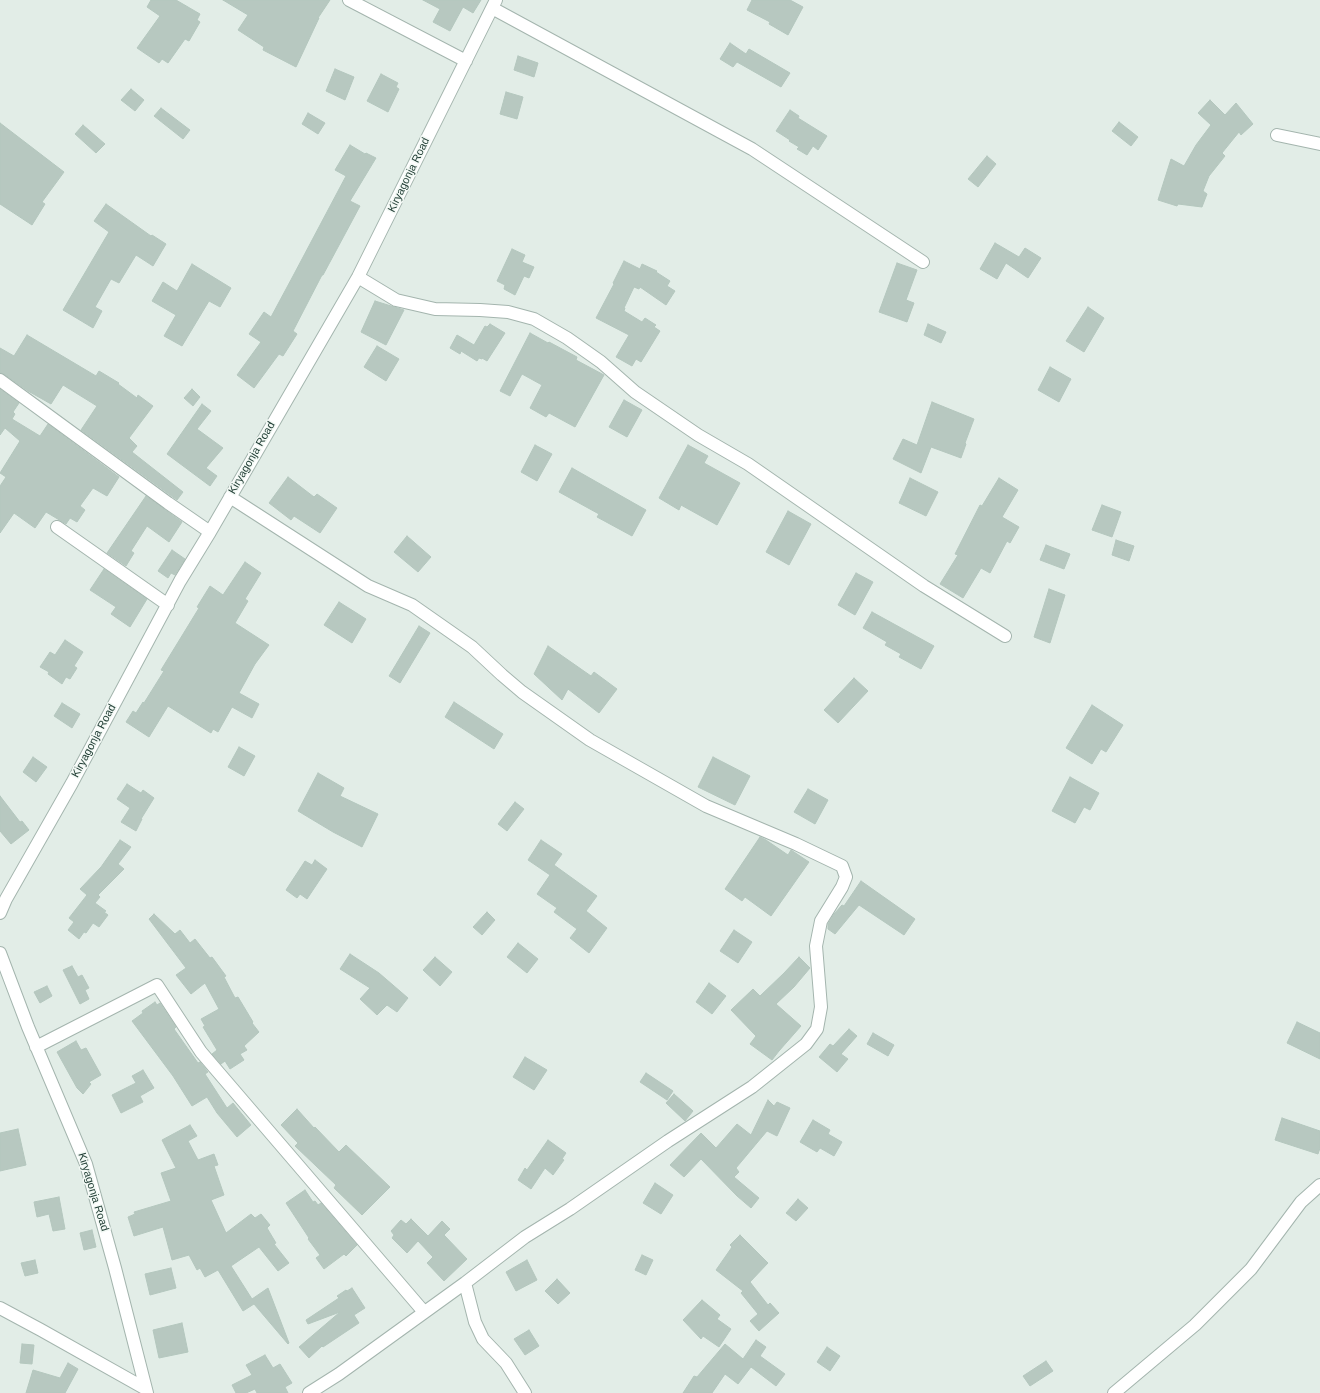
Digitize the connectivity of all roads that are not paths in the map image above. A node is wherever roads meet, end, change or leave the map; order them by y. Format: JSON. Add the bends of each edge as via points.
{"nodes":[{"id":1,"x":349,"y":0,"type":"edge"},
{"id":2,"x":494,"y":4,"type":"edge"},
{"id":3,"x":466,"y":61,"type":"junction"},
{"id":4,"x":1277,"y":135,"type":"dead end"},
{"id":5,"x":1320,"y":144,"type":"edge"},
{"id":6,"x":923,"y":262,"type":"dead end"},
{"id":7,"x":358,"y":276,"type":"junction"},
{"id":8,"x":0,"y":380,"type":"edge"},
{"id":9,"x":230,"y":497,"type":"junction"},
{"id":10,"x":57,"y":527,"type":"dead end"},
{"id":11,"x":210,"y":532,"type":"junction"},
{"id":12,"x":168,"y":605,"type":"junction"},
{"id":13,"x":1005,"y":636,"type":"dead end"},
{"id":14,"x":0,"y":913,"type":"edge"},
{"id":15,"x":0,"y":953,"type":"edge"},
{"id":16,"x":36,"y":1047,"type":"junction"},
{"id":17,"x":1320,"y":1185,"type":"edge"},
{"id":18,"x":465,"y":1283,"type":"junction"},
{"id":19,"x":0,"y":1308,"type":"edge"},
{"id":20,"x":424,"y":1312,"type":"junction"},
{"id":21,"x":146,"y":1391,"type":"edge"},
{"id":22,"x":309,"y":1393,"type":"edge"},
{"id":23,"x":525,"y":1393,"type":"edge"},
{"id":24,"x":1114,"y":1393,"type":"edge"}],
"edges":[{"from":1,"to":3,"type":"street"},
{"from":2,"to":3,"type":"street","name":"Kiryagonja Road"},
{"from":2,"to":6,"type":"street","via":[[752,149]]},
{"from":3,"to":7,"type":"street","name":"Kiryagonja Road"},
{"from":4,"to":5,"type":"street"},
{"from":7,"to":9,"type":"street","name":"Kiryagonja Road"},
{"from":7,"to":13,"type":"street","via":[[396,300],[436,309],[508,312],[534,319],[601,362],[635,392],[748,464],[924,586]]},
{"from":8,"to":11,"type":"street"},
{"from":9,"to":11,"type":"street","name":"Kiryagonja Road"},
{"from":9,"to":18,"type":"street","via":[[368,586],[412,605],[472,647],[522,692],[590,740],[706,806],[842,866],[846,877],[821,921],[816,946],[821,1007],[817,1029],[806,1044],[752,1086],[570,1209],[524,1237]]},
{"from":10,"to":12,"type":"street"},
{"from":11,"to":12,"type":"street","name":"Kiryagonja Road"},
{"from":12,"to":14,"type":"street","name":"Kiryagonja Road"},
{"from":15,"to":16,"type":"street","name":"Kiryagonja Road"},
{"from":16,"to":20,"type":"street","via":[[157,985],[201,1052]]},
{"from":16,"to":21,"type":"street","name":"Kiryagonja Road","via":[[86,1164]]},
{"from":17,"to":24,"type":"street","via":[[1301,1202],[1251,1269],[1206,1314]]},
{"from":18,"to":20,"type":"street"},
{"from":18,"to":23,"type":"street","via":[[475,1322],[483,1339],[506,1363]]},
{"from":19,"to":21,"type":"street"},
{"from":20,"to":22,"type":"street"}]}
